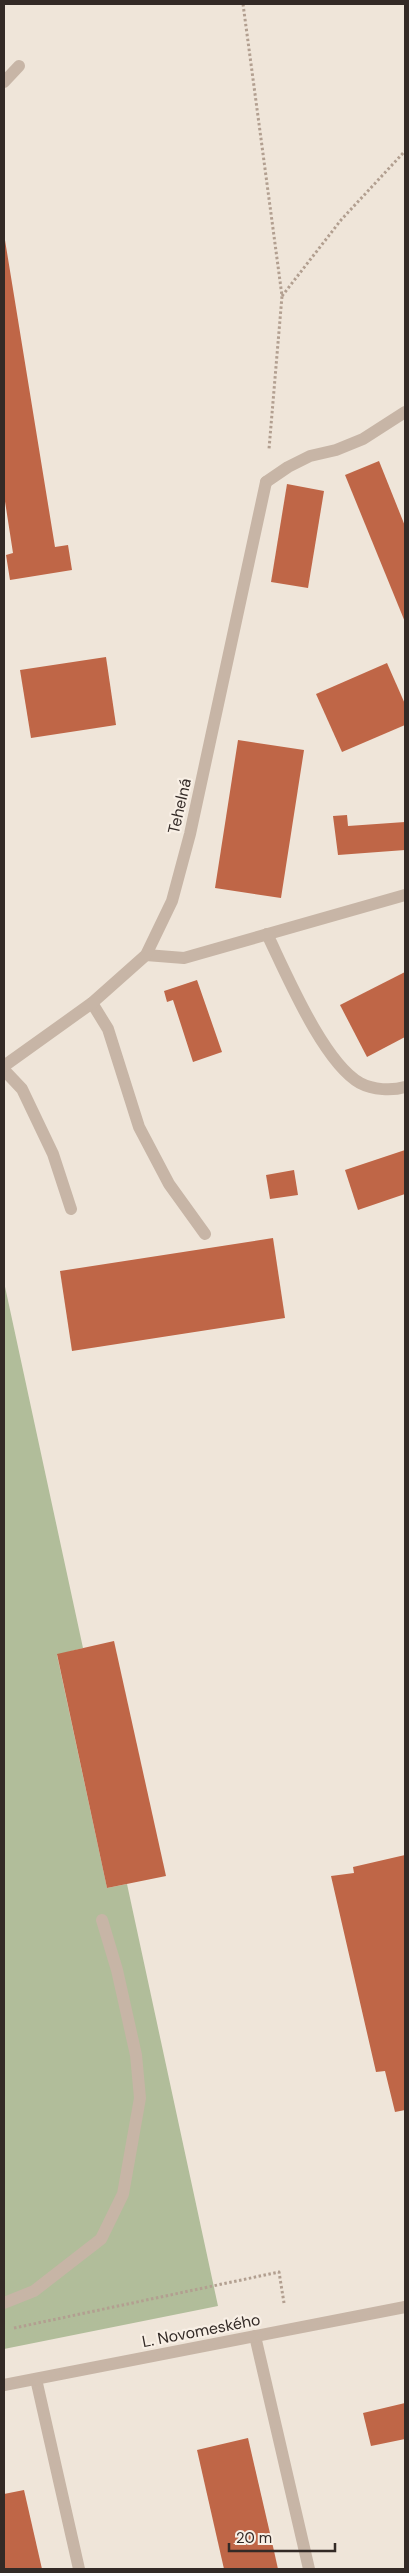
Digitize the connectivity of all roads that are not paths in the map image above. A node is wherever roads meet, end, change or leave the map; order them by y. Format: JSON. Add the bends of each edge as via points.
{"nodes":[{"id":1,"x":19,"y":66,"type":"dead end"},
{"id":2,"x":4,"y":82,"type":"edge"},
{"id":3,"x":405,"y":412,"type":"edge"},
{"id":4,"x":405,"y":895,"type":"edge"},
{"id":5,"x":267,"y":934,"type":"junction"},
{"id":6,"x":146,"y":955,"type":"junction"},
{"id":7,"x":92,"y":1003,"type":"junction"},
{"id":8,"x":4,"y":1066,"type":"edge"},
{"id":9,"x":4,"y":1070,"type":"edge"},
{"id":10,"x":405,"y":1087,"type":"edge"},
{"id":11,"x":71,"y":1208,"type":"dead end"},
{"id":12,"x":205,"y":1234,"type":"dead end"},
{"id":13,"x":102,"y":1920,"type":"dead end"},
{"id":14,"x":4,"y":2303,"type":"edge"},
{"id":15,"x":405,"y":2307,"type":"edge"},
{"id":16,"x":255,"y":2336,"type":"junction"},
{"id":17,"x":36,"y":2379,"type":"junction"},
{"id":18,"x":4,"y":2385,"type":"edge"},
{"id":19,"x":79,"y":2569,"type":"edge"},
{"id":20,"x":309,"y":2569,"type":"edge"}],
"edges":[{"from":1,"to":2,"type":"street"},
{"from":3,"to":6,"type":"street","name":"Tehelná","via":[[363,440],[310,456],[266,482],[190,834],[172,901]]},
{"from":4,"to":5,"type":"street"},
{"from":5,"to":6,"type":"street","via":[[184,958]]},
{"from":5,"to":10,"type":"street","via":[[306,1012],[336,1060],[361,1083],[393,1091]]},
{"from":6,"to":7,"type":"street","name":"Tehelná"},
{"from":7,"to":8,"type":"street","name":"Tehelná"},
{"from":7,"to":12,"type":"street","via":[[108,1030],[139,1127],[169,1184]]},
{"from":9,"to":11,"type":"street","via":[[22,1089],[53,1154]]},
{"from":13,"to":14,"type":"street","via":[[136,2055],[140,2098],[123,2194],[101,2239],[34,2291]]},
{"from":15,"to":16,"type":"street","name":"L. Novomeského"},
{"from":16,"to":17,"type":"street","name":"L. Novomeského"},
{"from":16,"to":20,"type":"street"},
{"from":17,"to":18,"type":"street","name":"L. Novomeského"},
{"from":17,"to":19,"type":"street"}]}
